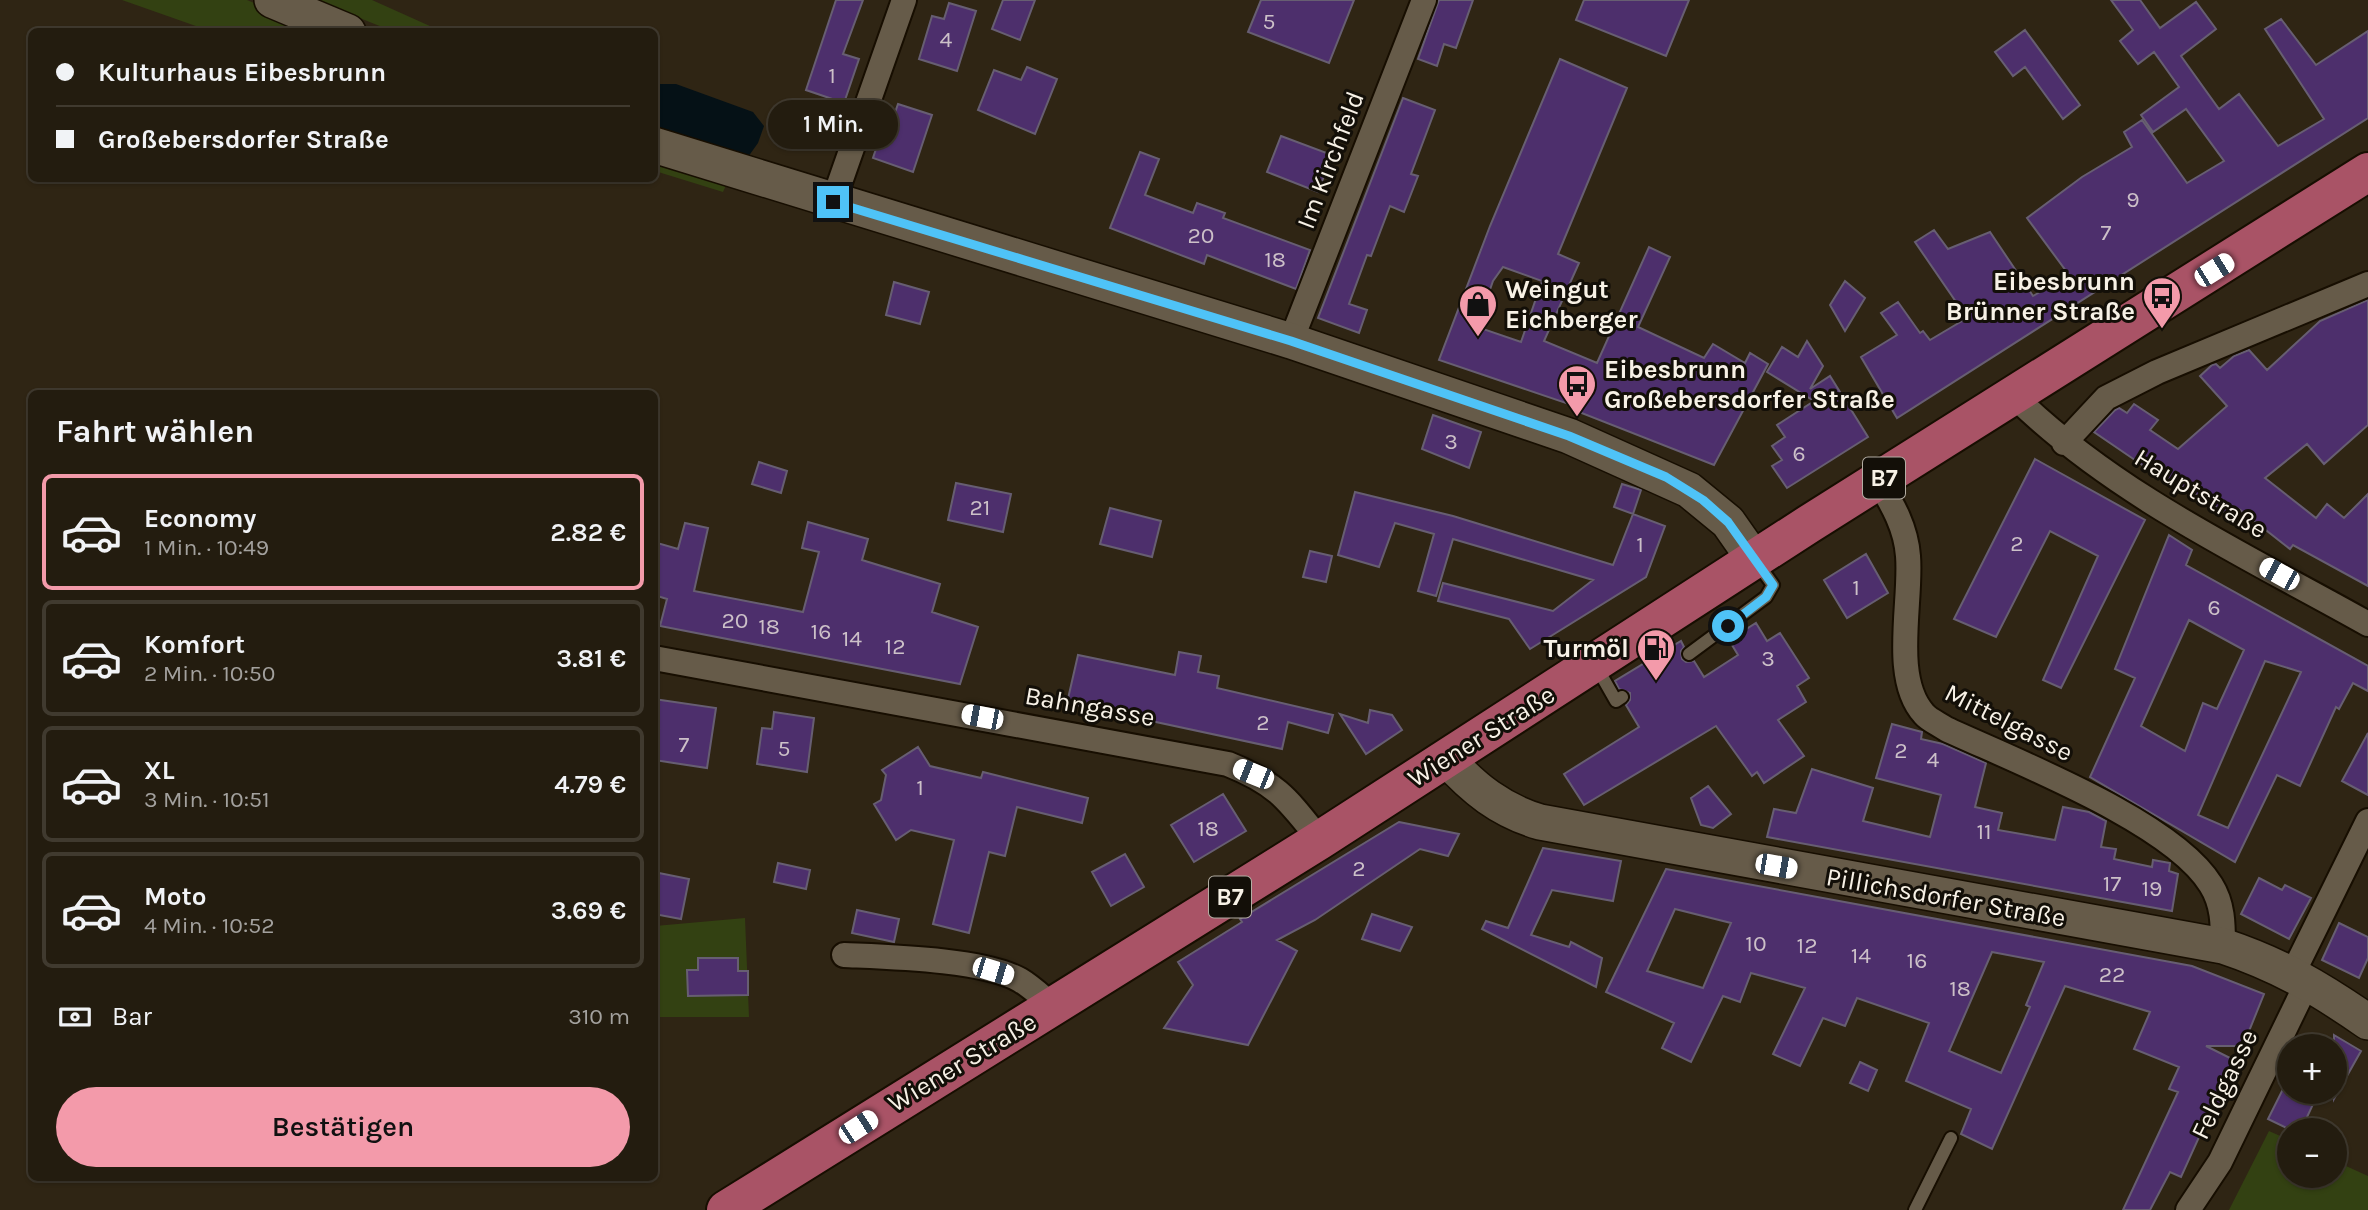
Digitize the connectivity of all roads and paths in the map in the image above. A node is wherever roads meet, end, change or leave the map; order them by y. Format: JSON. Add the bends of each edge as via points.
{"nodes":[{"id":1,"x":272,"y":0,"type":"edge"},
{"id":2,"x":904,"y":0,"type":"edge"},
{"id":3,"x":1424,"y":0,"type":"edge"},
{"id":4,"x":338,"y":28,"type":"edge"},
{"id":5,"x":658,"y":146,"type":"edge"},
{"id":6,"x":2368,"y":172,"type":"edge"},
{"id":7,"x":833,"y":202,"type":"junction"},
{"id":8,"x":2368,"y":284,"type":"edge"},
{"id":9,"x":1291,"y":341,"type":"junction"},
{"id":10,"x":2015,"y":397,"type":"junction"},
{"id":11,"x":2064,"y":443,"type":"junction"},
{"id":12,"x":1878,"y":481,"type":"junction"},
{"id":13,"x":1762,"y":569,"type":"junction"},
{"id":14,"x":2368,"y":624,"type":"edge"},
{"id":15,"x":1689,"y":654,"type":"dead end"},
{"id":16,"x":658,"y":659,"type":"edge"},
{"id":17,"x":1594,"y":663,"type":"junction"},
{"id":18,"x":1622,"y":697,"type":"dead end"},
{"id":19,"x":1446,"y":758,"type":"junction"},
{"id":20,"x":2368,"y":821,"type":"edge"},
{"id":21,"x":1320,"y":840,"type":"junction"},
{"id":22,"x":2223,"y":946,"type":"junction"},
{"id":23,"x":844,"y":955,"type":"dead end"},
{"id":24,"x":2301,"y":977,"type":"junction"},
{"id":25,"x":1054,"y":1007,"type":"junction"},
{"id":26,"x":2368,"y":1021,"type":"edge"},
{"id":27,"x":1951,"y":1138,"type":"dead end"},
{"id":28,"x":726,"y":1210,"type":"edge"},
{"id":29,"x":1915,"y":1210,"type":"edge"},
{"id":30,"x":2188,"y":1210,"type":"edge"}],
"edges":[{"from":1,"to":4,"type":"street"},
{"from":2,"to":7,"type":"street"},
{"from":3,"to":9,"type":"street","name":"Im Kirchfeld"},
{"from":5,"to":7,"type":"street"},
{"from":6,"to":10,"type":"main road","number":"B7"},
{"from":7,"to":9,"type":"street"},
{"from":8,"to":11,"type":"street","via":[[2106,398]]},
{"from":9,"to":13,"type":"street","via":[[1569,436],[1666,477],[1728,522]]},
{"from":10,"to":11,"type":"street","name":"Hauptstraße"},
{"from":10,"to":12,"type":"main road","name":"Wiener Straße","number":"B7"},
{"from":11,"to":14,"type":"street","name":"Hauptstraße","via":[[2201,530]]},
{"from":12,"to":13,"type":"main road","name":"Wiener Straße","number":"B7"},
{"from":12,"to":22,"type":"street","name":"Mittelgasse","via":[[1895,508],[1908,554],[1907,673],[1913,698],[1924,715],[2100,801],[2186,854],[2211,884],[2222,908]]},
{"from":13,"to":15,"type":"lane","via":[[1773,585],[1766,597]]},
{"from":13,"to":17,"type":"main road","name":"Wiener Straße","number":"B7"},
{"from":16,"to":21,"type":"street","name":"Bahngasse","via":[[1228,764],[1283,793]]},
{"from":17,"to":18,"type":"lane","via":[[1616,701]]},
{"from":17,"to":19,"type":"main road","name":"Wiener Straße","number":"B7"},
{"from":19,"to":21,"type":"main road","name":"Wiener Straße","number":"B7"},
{"from":19,"to":22,"type":"street","name":"Pillichsdorfer Straße","via":[[1490,800],[1540,822]]},
{"from":20,"to":24,"type":"street","name":"Feldgasse"},
{"from":21,"to":25,"type":"main road","name":"Wiener Straße","number":"B7"},
{"from":22,"to":24,"type":"street","name":"Pillichsdorfer Straße"},
{"from":23,"to":25,"type":"street","name":"Wiener Straße","via":[[916,958],[993,971],[1019,979]]},
{"from":24,"to":26,"type":"street","name":"Pillichsdorfer Straße"},
{"from":24,"to":30,"type":"street","name":"Feldgasse","via":[[2220,1162]]},
{"from":25,"to":28,"type":"main road","name":"Wiener Straße","number":"B7"},
{"from":27,"to":29,"type":"lane"}]}
